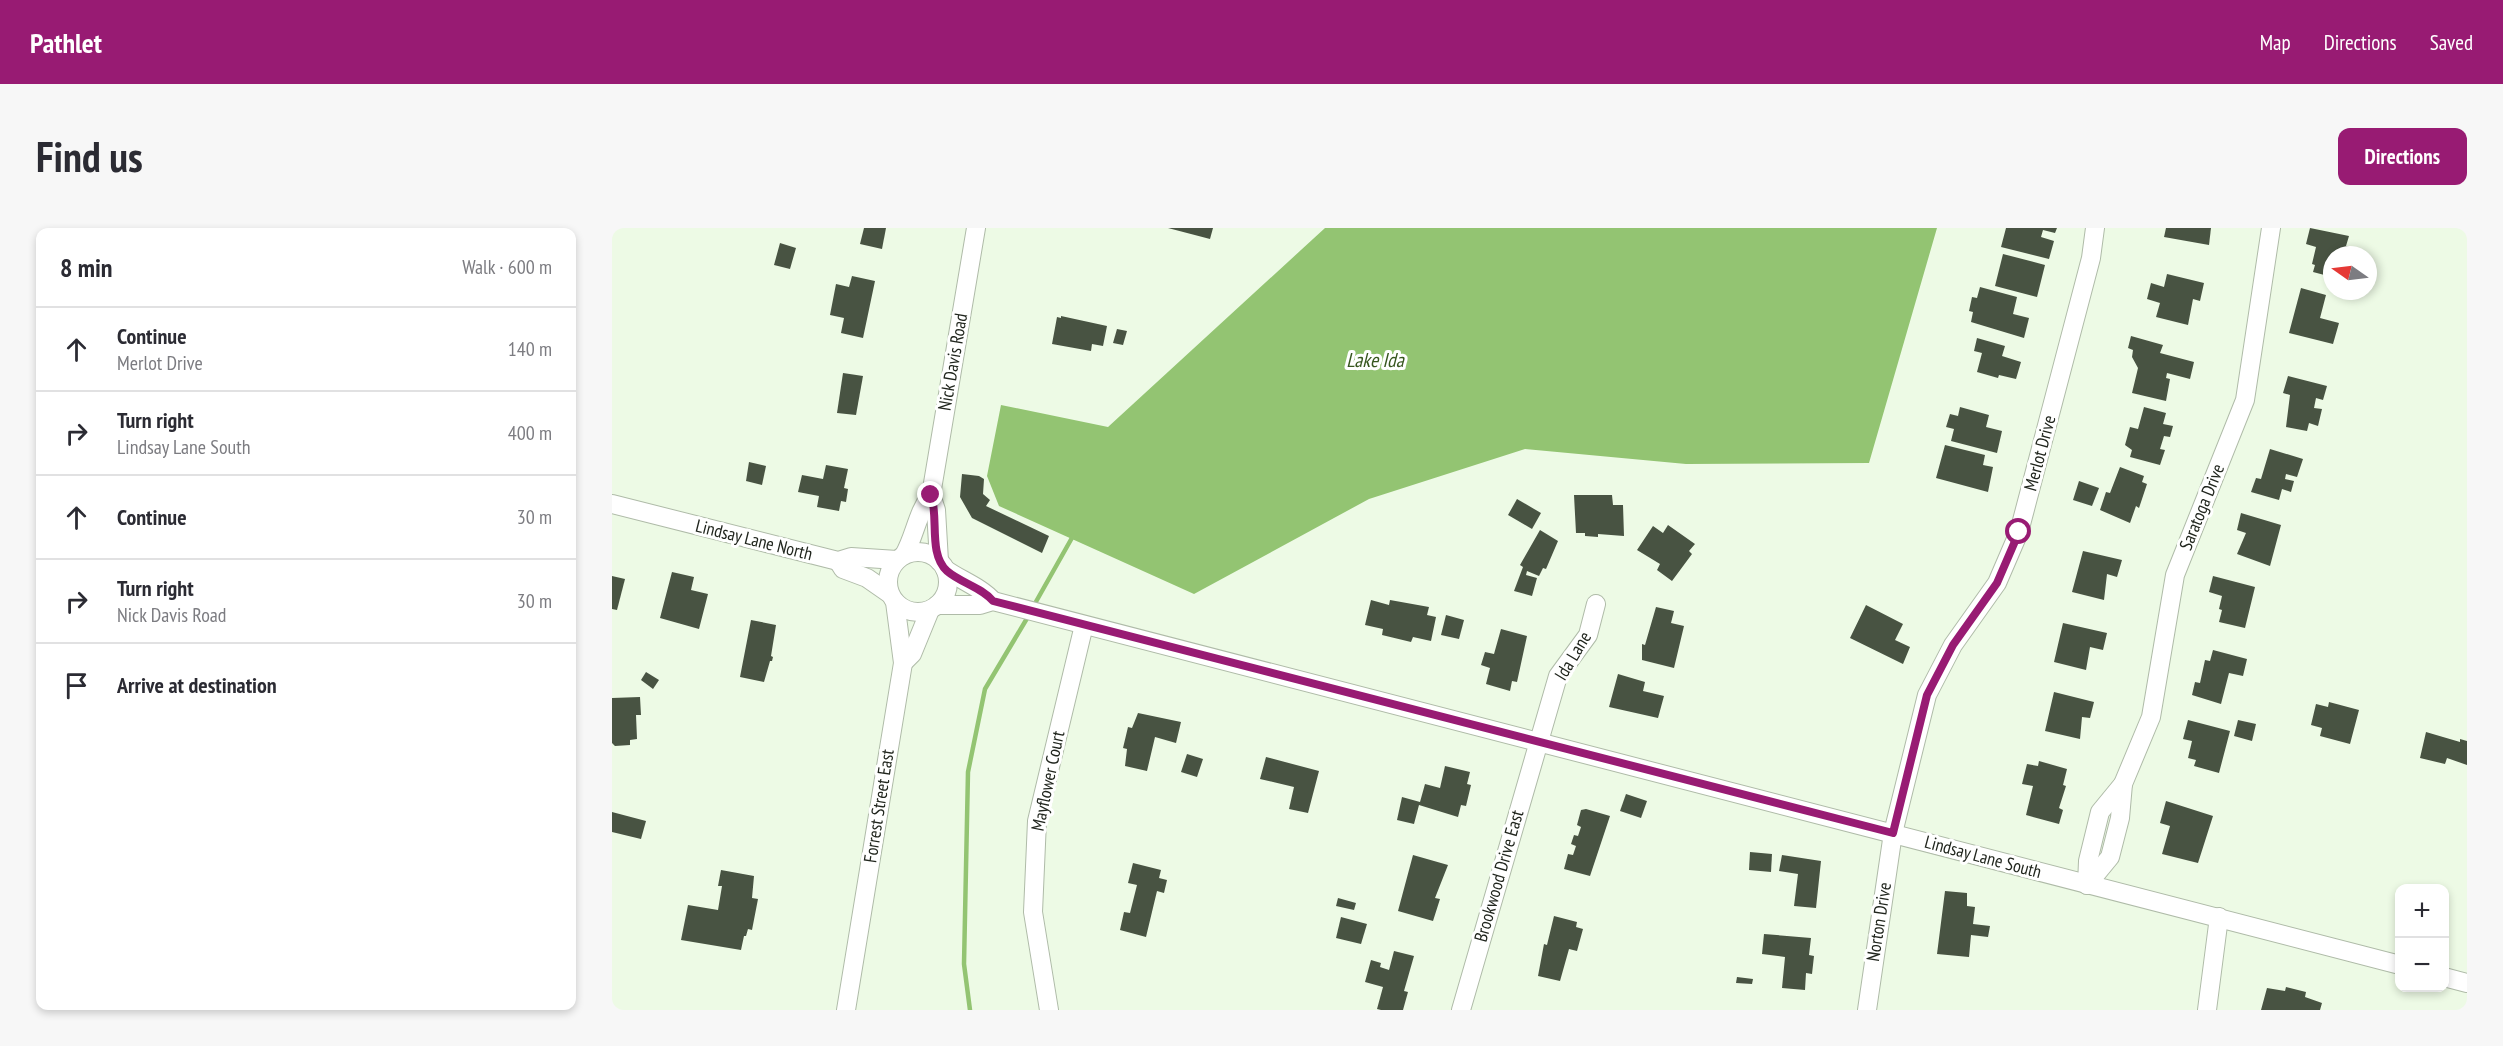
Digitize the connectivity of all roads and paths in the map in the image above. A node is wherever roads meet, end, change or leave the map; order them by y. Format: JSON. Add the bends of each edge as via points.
{"nodes":[{"id":1,"x":976,"y":228,"type":"edge"},
{"id":2,"x":2095,"y":228,"type":"edge"},
{"id":3,"x":2271,"y":228,"type":"edge"},
{"id":4,"x":931,"y":495,"type":"junction"},
{"id":5,"x":612,"y":504,"type":"edge"},
{"id":6,"x":901,"y":558,"type":"junction"},
{"id":7,"x":838,"y":561,"type":"junction"},
{"id":8,"x":942,"y":565,"type":"junction"},
{"id":9,"x":892,"y":598,"type":"junction"},
{"id":10,"x":993,"y":601,"type":"junction"},
{"id":11,"x":1596,"y":604,"type":"dead end"},
{"id":12,"x":933,"y":608,"type":"junction"},
{"id":13,"x":1084,"y":625,"type":"junction"},
{"id":14,"x":903,"y":663,"type":"junction"},
{"id":15,"x":1537,"y":742,"type":"junction"},
{"id":16,"x":1893,"y":833,"type":"junction"},
{"id":17,"x":2087,"y":885,"type":"junction"},
{"id":18,"x":2219,"y":917,"type":"junction"},
{"id":19,"x":2395,"y":964,"type":"edge"},
{"id":20,"x":2449,"y":978,"type":"edge"},
{"id":21,"x":2467,"y":982,"type":"edge"},
{"id":22,"x":846,"y":1010,"type":"edge"},
{"id":23,"x":1049,"y":1010,"type":"edge"},
{"id":24,"x":1461,"y":1010,"type":"edge"},
{"id":25,"x":1867,"y":1010,"type":"edge"},
{"id":26,"x":2207,"y":1010,"type":"edge"}],
"edges":[{"from":1,"to":4,"type":"street","name":"Nick Davis Road"},
{"from":2,"to":16,"type":"street","name":"Merlot Drive","via":[[2091,258],[2019,532],[1997,583],[1953,645],[1927,695]]},
{"from":3,"to":17,"type":"street","name":"Saratoga Drive","via":[[2244,400],[2175,575],[2151,717],[2122,784],[2100,812],[2088,861]]},
{"from":4,"to":6,"type":"street","name":"Nick Davis Road","via":[[922,506],[914,539]]},
{"from":4,"to":8,"type":"street","name":"Nick Davis Road"},
{"from":5,"to":7,"type":"street","name":"Lindsay Lane North"},
{"from":6,"to":7,"type":"street","name":"Lindsay Lane North","via":[[851,557]]},
{"from":6,"to":8,"type":"street","via":[[921,552]]},
{"from":6,"to":9,"type":"street","via":[[888,575]]},
{"from":7,"to":9,"type":"street","via":[[843,569],[867,578]]},
{"from":8,"to":10,"type":"street"},
{"from":8,"to":12,"type":"street","via":[[947,589]]},
{"from":9,"to":12,"type":"street","via":[[911,612]]},
{"from":9,"to":14,"type":"street","name":"Forrest Street East"},
{"from":10,"to":12,"type":"street","name":"Lindsay Lane South"},
{"from":10,"to":13,"type":"street","name":"Lindsay Lane South"},
{"from":11,"to":15,"type":"street","name":"Ida Lane","via":[[1588,635],[1558,676]]},
{"from":12,"to":14,"type":"street","via":[[912,654]]},
{"from":13,"to":15,"type":"street","name":"Lindsay Lane South"},
{"from":13,"to":23,"type":"street","name":"Mayflower Court","via":[[1037,821],[1033,912]]},
{"from":14,"to":22,"type":"street","name":"Forrest Street East"},
{"from":15,"to":16,"type":"street","name":"Lindsay Lane South"},
{"from":15,"to":24,"type":"street","name":"Brookwood Drive East"},
{"from":16,"to":17,"type":"street","name":"Lindsay Lane South"},
{"from":16,"to":25,"type":"street","name":"Norton Drive"},
{"from":17,"to":18,"type":"street","name":"Lindsay Lane South"},
{"from":18,"to":19,"type":"street","name":"Lindsay Lane South"},
{"from":18,"to":26,"type":"street"},
{"from":20,"to":21,"type":"street"}]}
